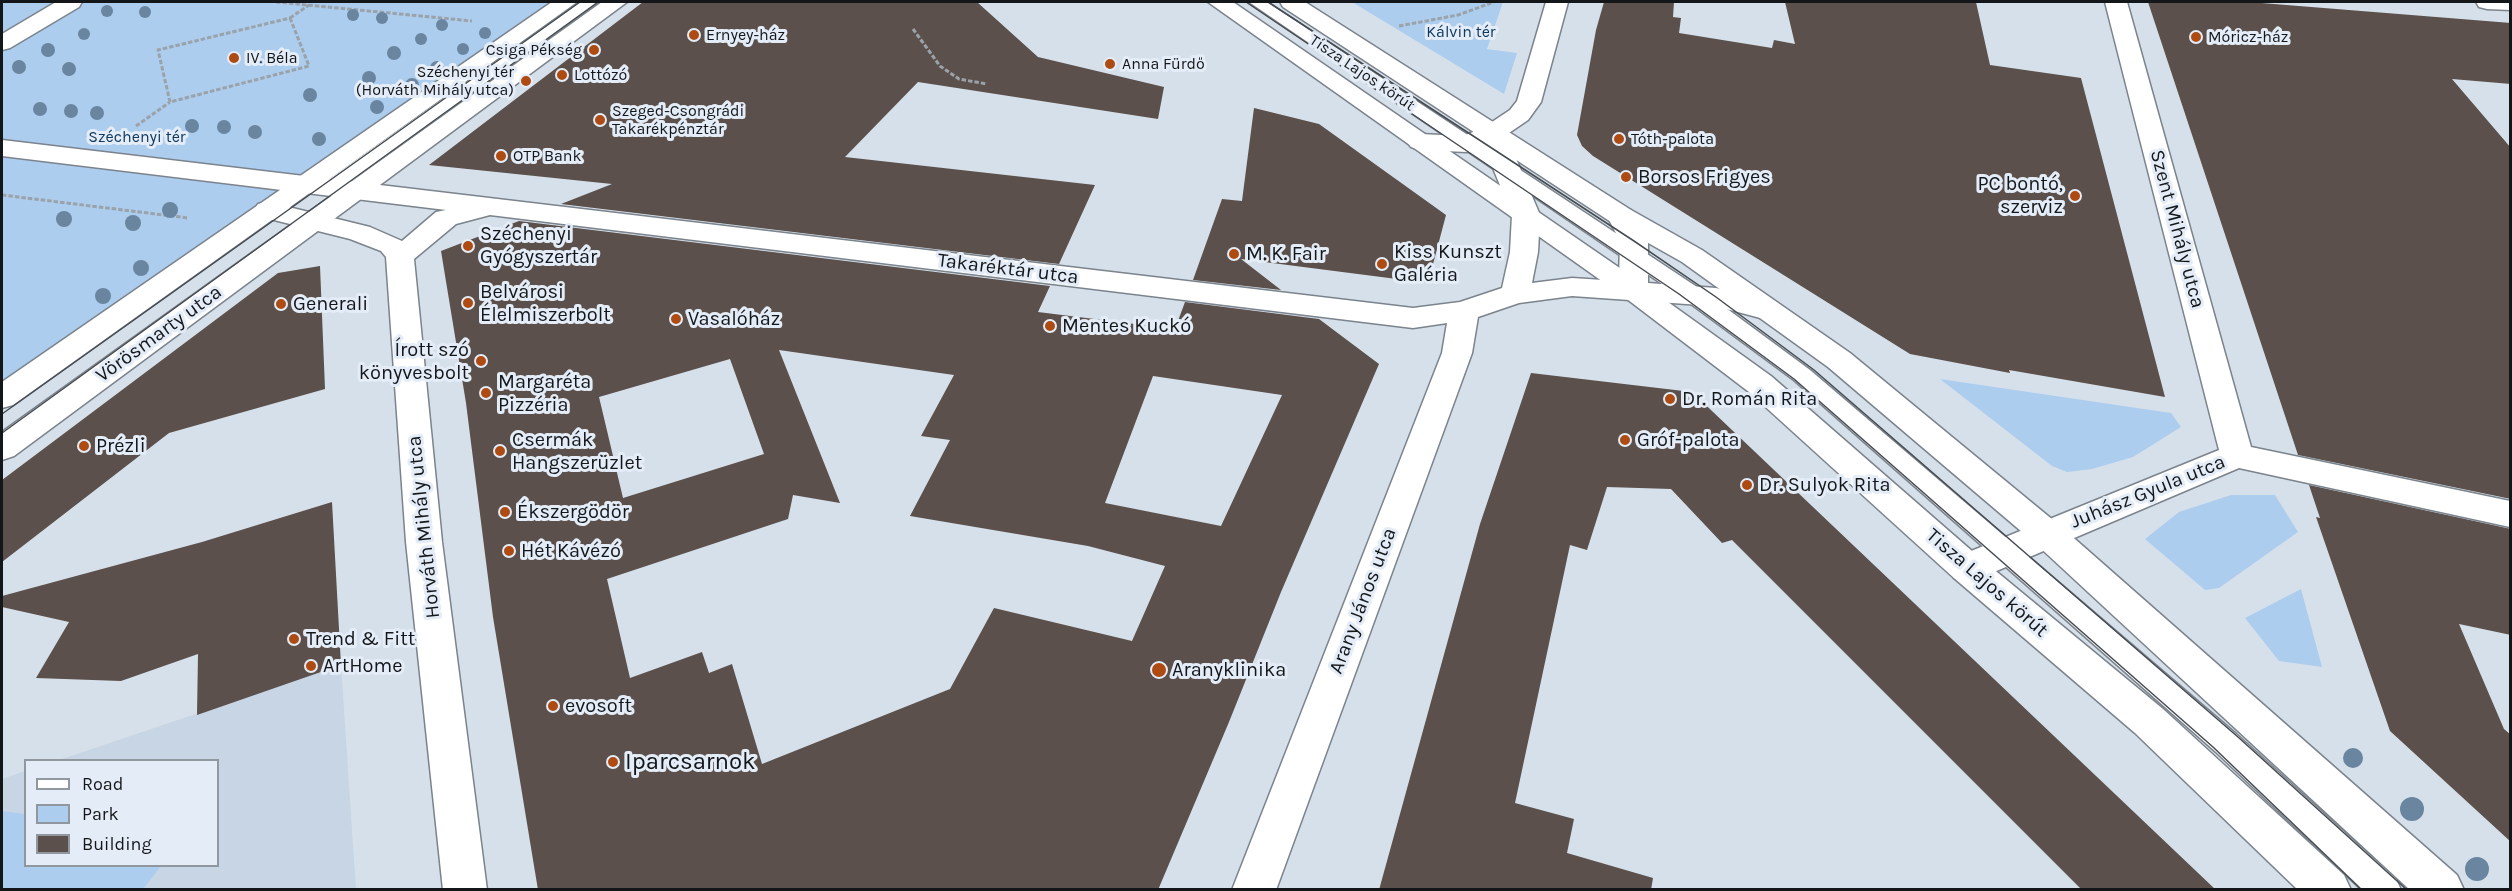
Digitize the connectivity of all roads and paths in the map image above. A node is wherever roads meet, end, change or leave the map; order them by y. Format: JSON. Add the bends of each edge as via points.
{"nodes":[{"id":1,"x":71,"y":2,"type":"edge"},
{"id":2,"x":276,"y":2,"type":"edge"},
{"id":3,"x":566,"y":2,"type":"edge"},
{"id":4,"x":607,"y":2,"type":"edge"},
{"id":5,"x":1219,"y":2,"type":"edge"},
{"id":6,"x":1257,"y":2,"type":"edge"},
{"id":7,"x":1291,"y":2,"type":"edge"},
{"id":8,"x":1494,"y":2,"type":"edge"},
{"id":9,"x":1557,"y":2,"type":"edge"},
{"id":10,"x":2116,"y":2,"type":"edge"},
{"id":11,"x":2487,"y":2,"type":"edge"},
{"id":12,"x":2511,"y":3,"type":"edge"},
{"id":13,"x":309,"y":5,"type":"junction"},
{"id":14,"x":290,"y":18,"type":"junction"},
{"id":15,"x":474,"y":21,"type":"dead end"},
{"id":16,"x":1392,"y":28,"type":"dead end"},
{"id":17,"x":913,"y":29,"type":"dead end"},
{"id":18,"x":2,"y":43,"type":"edge"},
{"id":19,"x":987,"y":84,"type":"dead end"},
{"id":20,"x":170,"y":102,"type":"junction"},
{"id":21,"x":142,"y":122,"type":"dead end"},
{"id":22,"x":1492,"y":134,"type":"junction"},
{"id":23,"x":1420,"y":142,"type":"junction"},
{"id":24,"x":1467,"y":144,"type":"junction"},
{"id":25,"x":2,"y":148,"type":"edge"},
{"id":26,"x":1508,"y":170,"type":"junction"},
{"id":27,"x":332,"y":186,"type":"junction"},
{"id":28,"x":2,"y":195,"type":"edge"},
{"id":29,"x":500,"y":206,"type":"junction"},
{"id":30,"x":268,"y":210,"type":"junction"},
{"id":31,"x":1526,"y":215,"type":"junction"},
{"id":32,"x":1621,"y":216,"type":"junction"},
{"id":33,"x":189,"y":218,"type":"dead end"},
{"id":34,"x":317,"y":221,"type":"junction"},
{"id":35,"x":1633,"y":255,"type":"junction"},
{"id":36,"x":400,"y":257,"type":"junction"},
{"id":37,"x":1633,"y":290,"type":"junction"},
{"id":38,"x":1515,"y":294,"type":"junction"},
{"id":39,"x":1695,"y":296,"type":"junction"},
{"id":40,"x":1768,"y":310,"type":"junction"},
{"id":41,"x":1464,"y":311,"type":"junction"},
{"id":42,"x":2,"y":397,"type":"edge"},
{"id":43,"x":2,"y":448,"type":"edge"},
{"id":44,"x":2237,"y":456,"type":"junction"},
{"id":45,"x":2511,"y":514,"type":"edge"},
{"id":46,"x":2047,"y":534,"type":"junction"},
{"id":47,"x":2007,"y":551,"type":"junction"},
{"id":48,"x":1967,"y":568,"type":"junction"},
{"id":49,"x":465,"y":890,"type":"edge"},
{"id":50,"x":1254,"y":890,"type":"edge"},
{"id":51,"x":2329,"y":890,"type":"edge"},
{"id":52,"x":2385,"y":890,"type":"edge"},
{"id":53,"x":2442,"y":890,"type":"edge"}],
"edges":[{"from":1,"to":18,"type":"street"},
{"from":2,"to":13,"type":"path"},
{"from":3,"to":27,"type":"street","name":"Vörösmarty utca"},
{"from":4,"to":27,"type":"street","name":"Vörösmarty utca"},
{"from":5,"to":23,"type":"street","name":"Tisza Lajos körút"},
{"from":6,"to":24,"type":"lane","name":"Tisza Lajos körút"},
{"from":7,"to":22,"type":"street","name":"Tisza Lajos körút"},
{"from":8,"to":16,"type":"path","via":[[1458,15]]},
{"from":9,"to":22,"type":"street","via":[[1529,102],[1519,115]]},
{"from":10,"to":44,"type":"street","name":"Szent Mihály utca"},
{"from":11,"to":12,"type":"street"},
{"from":13,"to":14,"type":"path"},
{"from":13,"to":15,"type":"path"},
{"from":14,"to":20,"type":"path","via":[[158,50]]},
{"from":14,"to":20,"type":"path","via":[[309,66]]},
{"from":17,"to":19,"type":"path","via":[[940,66],[959,79]]},
{"from":20,"to":21,"type":"path"},
{"from":22,"to":24,"type":"street","name":"Tisza Lajos körút"},
{"from":22,"to":26,"type":"street"},
{"from":22,"to":32,"type":"street","name":"Tisza Lajos körút"},
{"from":23,"to":24,"type":"street","name":"Tisza Lajos körút"},
{"from":23,"to":31,"type":"street","name":"Tisza Lajos körút"},
{"from":24,"to":26,"type":"lane","name":"Tisza Lajos körút"},
{"from":25,"to":27,"type":"street"},
{"from":26,"to":31,"type":"street"},
{"from":26,"to":35,"type":"lane","name":"Tisza Lajos körút"},
{"from":27,"to":29,"type":"street","name":"Takaréktár utca"},
{"from":27,"to":30,"type":"street","name":"Vörösmarty utca"},
{"from":27,"to":34,"type":"street","name":"Vörösmarty utca"},
{"from":28,"to":33,"type":"path"},
{"from":29,"to":36,"type":"street","name":"Takaréktár utca","via":[[446,218]]},
{"from":29,"to":41,"type":"street","name":"Takaréktár utca","via":[[1413,318]]},
{"from":30,"to":34,"type":"street"},
{"from":30,"to":42,"type":"street","name":"Vörösmarty utca"},
{"from":31,"to":37,"type":"street","name":"Tisza Lajos körút"},
{"from":31,"to":38,"type":"street","via":[[1524,252]]},
{"from":32,"to":35,"type":"street","via":[[1634,241]]},
{"from":32,"to":40,"type":"street","name":"Tisza Lajos körút","via":[[1692,256]]},
{"from":34,"to":36,"type":"street","via":[[391,245]]},
{"from":34,"to":43,"type":"street","name":"Vörösmarty utca"},
{"from":35,"to":37,"type":"street"},
{"from":35,"to":39,"type":"lane","name":"Tisza Lajos körút"},
{"from":36,"to":49,"type":"street","name":"Horváth Mihály utca","via":[[424,542]]},
{"from":37,"to":38,"type":"street","name":"Takaréktár utca","via":[[1572,287]]},
{"from":37,"to":39,"type":"street","name":"Tisza Lajos körút"},
{"from":37,"to":48,"type":"street","name":"Tisza Lajos körút","via":[[1760,384]]},
{"from":38,"to":41,"type":"street","name":"Takaréktár utca"},
{"from":39,"to":40,"type":"street","name":"Tisza Lajos körút"},
{"from":39,"to":47,"type":"lane","name":"Tisza Lajos körút","via":[[1802,375]]},
{"from":40,"to":46,"type":"street","name":"Tisza Lajos körút","via":[[1839,360]]},
{"from":41,"to":50,"type":"street","name":"Arany János utca","via":[[1457,353]]},
{"from":44,"to":45,"type":"street","name":"Juhász Gyula utca"},
{"from":44,"to":46,"type":"street","name":"Juhász Gyula utca"},
{"from":46,"to":47,"type":"street","name":"Juhász Gyula utca"},
{"from":46,"to":53,"type":"street","name":"Tisza Lajos körút"},
{"from":47,"to":48,"type":"street","name":"Juhász Gyula utca"},
{"from":47,"to":52,"type":"lane","name":"Tisza Lajos körút","via":[[2226,742]]},
{"from":48,"to":51,"type":"street","name":"Tisza Lajos körút","via":[[2149,720]]}]}
